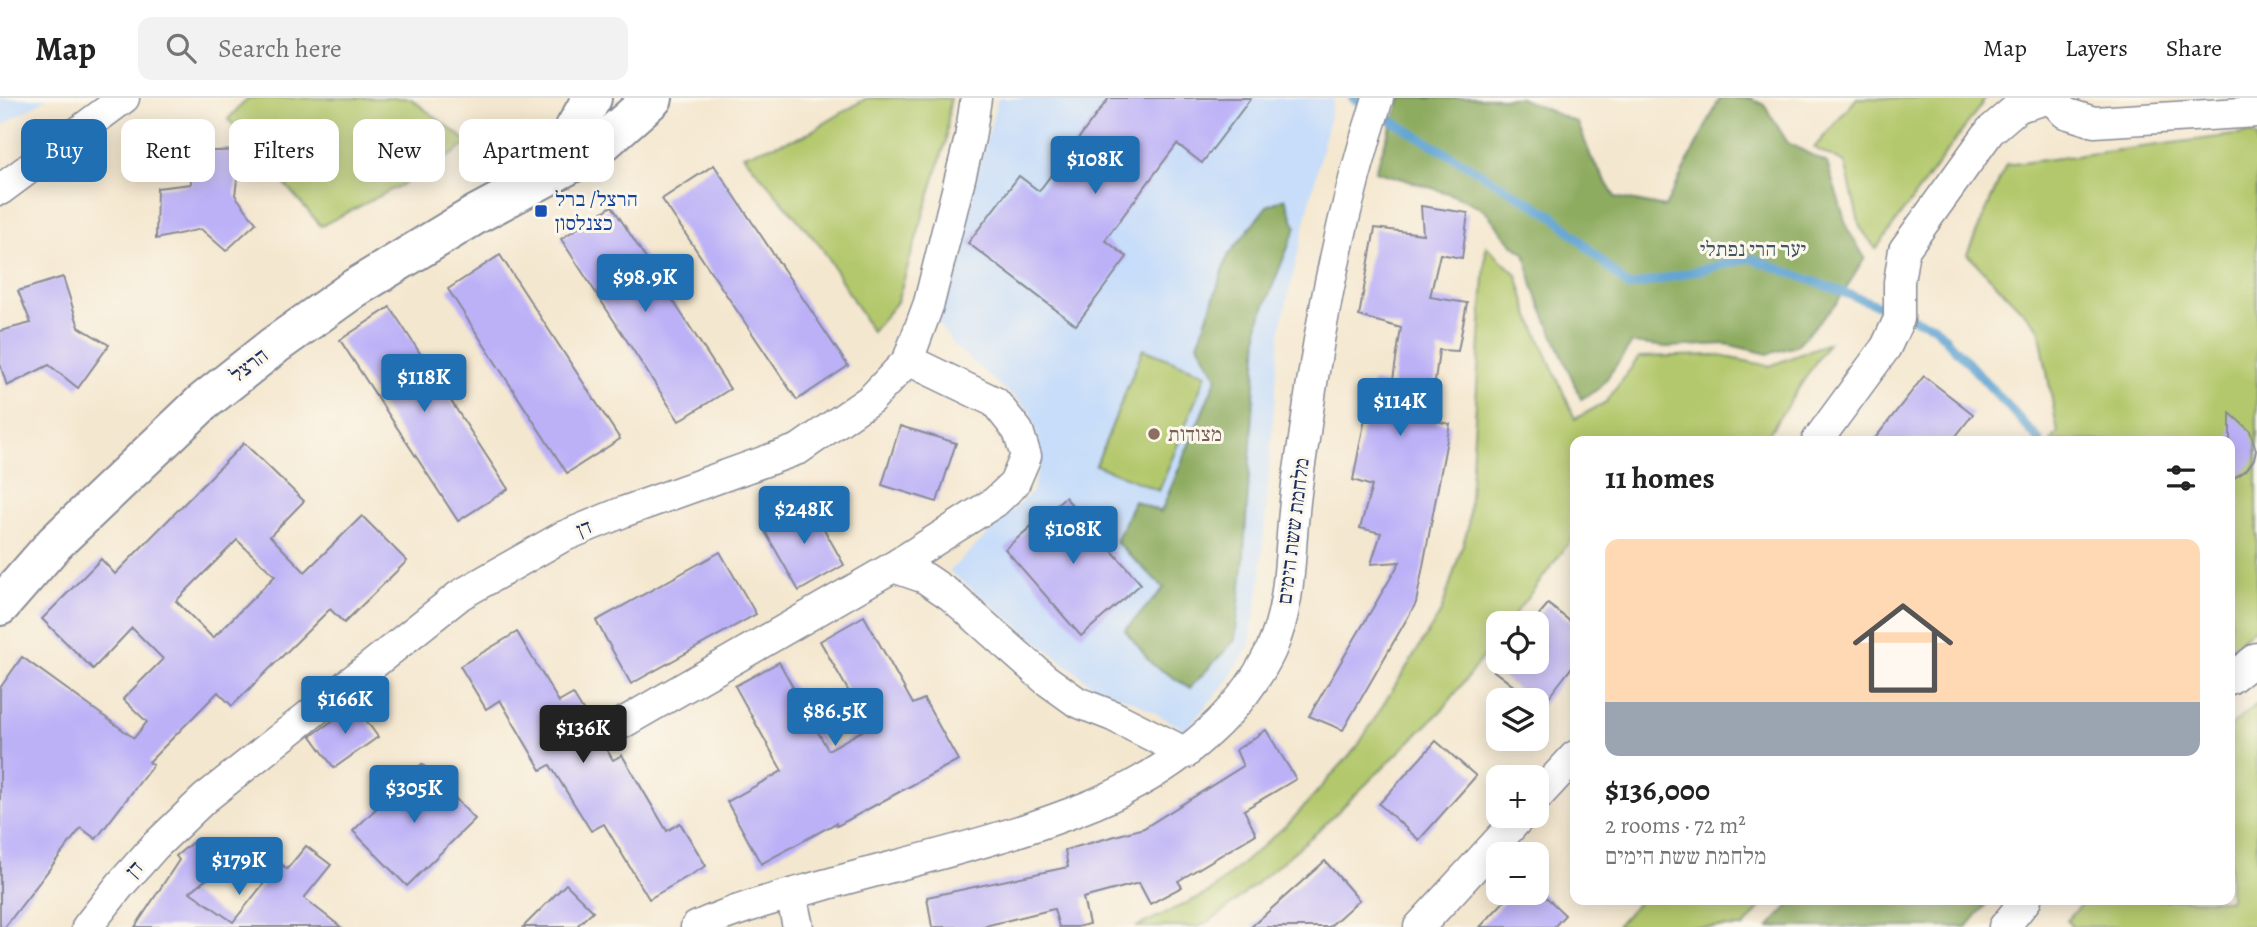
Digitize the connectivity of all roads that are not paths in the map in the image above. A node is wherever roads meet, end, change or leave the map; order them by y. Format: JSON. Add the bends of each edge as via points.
{"nodes":[{"id":1,"x":124,"y":98,"type":"edge"},
{"id":2,"x":592,"y":98,"type":"edge"},
{"id":3,"x":653,"y":98,"type":"edge"},
{"id":4,"x":976,"y":98,"type":"edge"},
{"id":5,"x":1378,"y":98,"type":"edge"},
{"id":6,"x":2257,"y":112,"type":"edge"},
{"id":7,"x":580,"y":119,"type":"edge"},
{"id":8,"x":614,"y":133,"type":"edge"},
{"id":9,"x":536,"y":182,"type":"edge"},
{"id":10,"x":0,"y":190,"type":"edge"},
{"id":11,"x":908,"y":360,"type":"junction"},
{"id":12,"x":1821,"y":436,"type":"edge"},
{"id":13,"x":893,"y":567,"type":"junction"},
{"id":14,"x":0,"y":606,"type":"edge"},
{"id":15,"x":2257,"y":658,"type":"edge"},
{"id":16,"x":2235,"y":676,"type":"edge"},
{"id":17,"x":621,"y":724,"type":"dead end"},
{"id":18,"x":1186,"y":752,"type":"junction"},
{"id":19,"x":1570,"y":761,"type":"edge"},
{"id":20,"x":1549,"y":784,"type":"edge"},
{"id":21,"x":1510,"y":828,"type":"edge"},
{"id":22,"x":791,"y":894,"type":"junction"},
{"id":23,"x":2022,"y":905,"type":"edge"},
{"id":24,"x":87,"y":927,"type":"edge"},
{"id":25,"x":696,"y":927,"type":"edge"},
{"id":26,"x":798,"y":927,"type":"edge"},
{"id":27,"x":1419,"y":927,"type":"edge"},
{"id":28,"x":2004,"y":927,"type":"edge"}],
"edges":[{"from":1,"to":10,"type":"street"},
{"from":2,"to":7,"type":"street","name":"הרצל"},
{"from":3,"to":8,"type":"street","name":"הרצל"},
{"from":4,"to":11,"type":"street","name":"דן","via":[[929,303]]},
{"from":5,"to":18,"type":"street","name":"מלחמת ששת הימים","via":[[1315,354],[1282,621],[1248,688]]},
{"from":6,"to":12,"type":"street","via":[[2094,122],[2065,113],[2052,98],[2018,107],[1990,131],[1903,250],[1899,320],[1886,347]]},
{"from":9,"to":14,"type":"street","name":"הרצל","via":[[355,288],[275,345],[217,391],[55,543]]},
{"from":11,"to":13,"type":"street","via":[[995,402],[1017,430],[1026,456],[1014,484],[995,502]]},
{"from":11,"to":24,"type":"street","name":"דן","via":[[871,399],[799,449],[562,537],[460,595],[204,799],[155,846]]},
{"from":13,"to":17,"type":"street"},
{"from":13,"to":18,"type":"street","via":[[942,589],[1077,702]]},
{"from":15,"to":16,"type":"street"},
{"from":18,"to":22,"type":"street","name":"מלחמת ששת הימים","via":[[1098,803],[1039,826]]},
{"from":19,"to":20,"type":"street"},
{"from":21,"to":27,"type":"street"},
{"from":22,"to":25,"type":"street","name":"מלחמת ששת הימים"},
{"from":22,"to":26,"type":"street"},
{"from":23,"to":28,"type":"street"}]}
